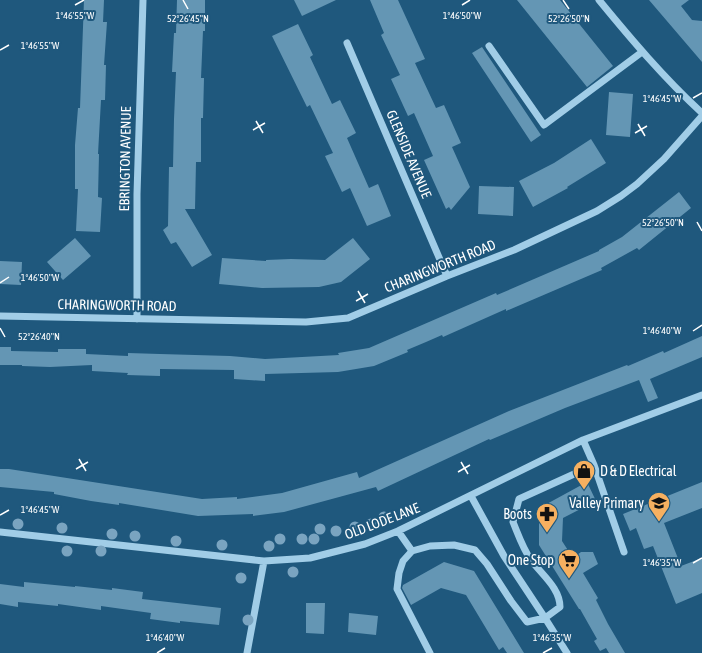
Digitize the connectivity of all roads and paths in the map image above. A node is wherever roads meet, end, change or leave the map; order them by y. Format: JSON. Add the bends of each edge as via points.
{"nodes":[{"id":1,"x":143,"y":0,"type":"edge"},
{"id":2,"x":599,"y":0,"type":"edge"},
{"id":3,"x":347,"y":43,"type":"dead end"},
{"id":4,"x":489,"y":46,"type":"dead end"},
{"id":5,"x":642,"y":52,"type":"junction"},
{"id":6,"x":702,"y":113,"type":"edge"},
{"id":7,"x":702,"y":116,"type":"edge"},
{"id":8,"x":447,"y":276,"type":"junction"},
{"id":9,"x":0,"y":316,"type":"edge"},
{"id":10,"x":137,"y":318,"type":"junction"},
{"id":11,"x":702,"y":395,"type":"edge"},
{"id":12,"x":583,"y":440,"type":"junction"},
{"id":13,"x":594,"y":465,"type":"junction"},
{"id":14,"x":471,"y":496,"type":"junction"},
{"id":15,"x":398,"y":531,"type":"junction"},
{"id":16,"x":0,"y":532,"type":"edge"},
{"id":17,"x":412,"y":551,"type":"junction"},
{"id":18,"x":624,"y":552,"type":"dead end"},
{"id":19,"x":264,"y":561,"type":"junction"},
{"id":20,"x":545,"y":618,"type":"junction"},
{"id":21,"x":247,"y":653,"type":"edge"},
{"id":22,"x":430,"y":653,"type":"edge"},
{"id":23,"x":567,"y":653,"type":"edge"}],
"edges":[{"from":1,"to":10,"type":"street","name":"EBRINGTON AVENUE","via":[[137,194]]},
{"from":2,"to":5,"type":"street"},
{"from":3,"to":8,"type":"street","name":"GLENSIDE AVENUE"},
{"from":4,"to":5,"type":"street","via":[[544,125]]},
{"from":5,"to":6,"type":"street"},
{"from":7,"to":8,"type":"street","name":"CHARINGWORTH ROAD","via":[[664,159],[621,196],[597,211],[514,250]]},
{"from":8,"to":10,"type":"street","name":"CHARINGWORTH ROAD","via":[[348,318],[306,322]]},
{"from":9,"to":10,"type":"street","name":"CHARINGWORTH ROAD"},
{"from":11,"to":12,"type":"street","name":"OLD LODE LANE"},
{"from":12,"to":13,"type":"street"},
{"from":12,"to":14,"type":"street","name":"OLD LODE LANE"},
{"from":13,"to":18,"type":"street"},
{"from":13,"to":20,"type":"street","via":[[519,499],[513,522],[530,559],[554,588],[560,600],[560,607]]},
{"from":14,"to":15,"type":"street","name":"OLD LODE LANE"},
{"from":14,"to":20,"type":"street","via":[[504,556]]},
{"from":15,"to":17,"type":"street"},
{"from":15,"to":19,"type":"street","name":"OLD LODE LANE","via":[[365,544],[310,558]]},
{"from":16,"to":19,"type":"street","name":"OLD LODE LANE"},
{"from":17,"to":20,"type":"street","via":[[430,546],[454,545],[475,550],[527,622]]},
{"from":17,"to":22,"type":"street","via":[[403,561],[398,573],[397,589]]},
{"from":19,"to":21,"type":"street"},
{"from":20,"to":23,"type":"street"}]}
